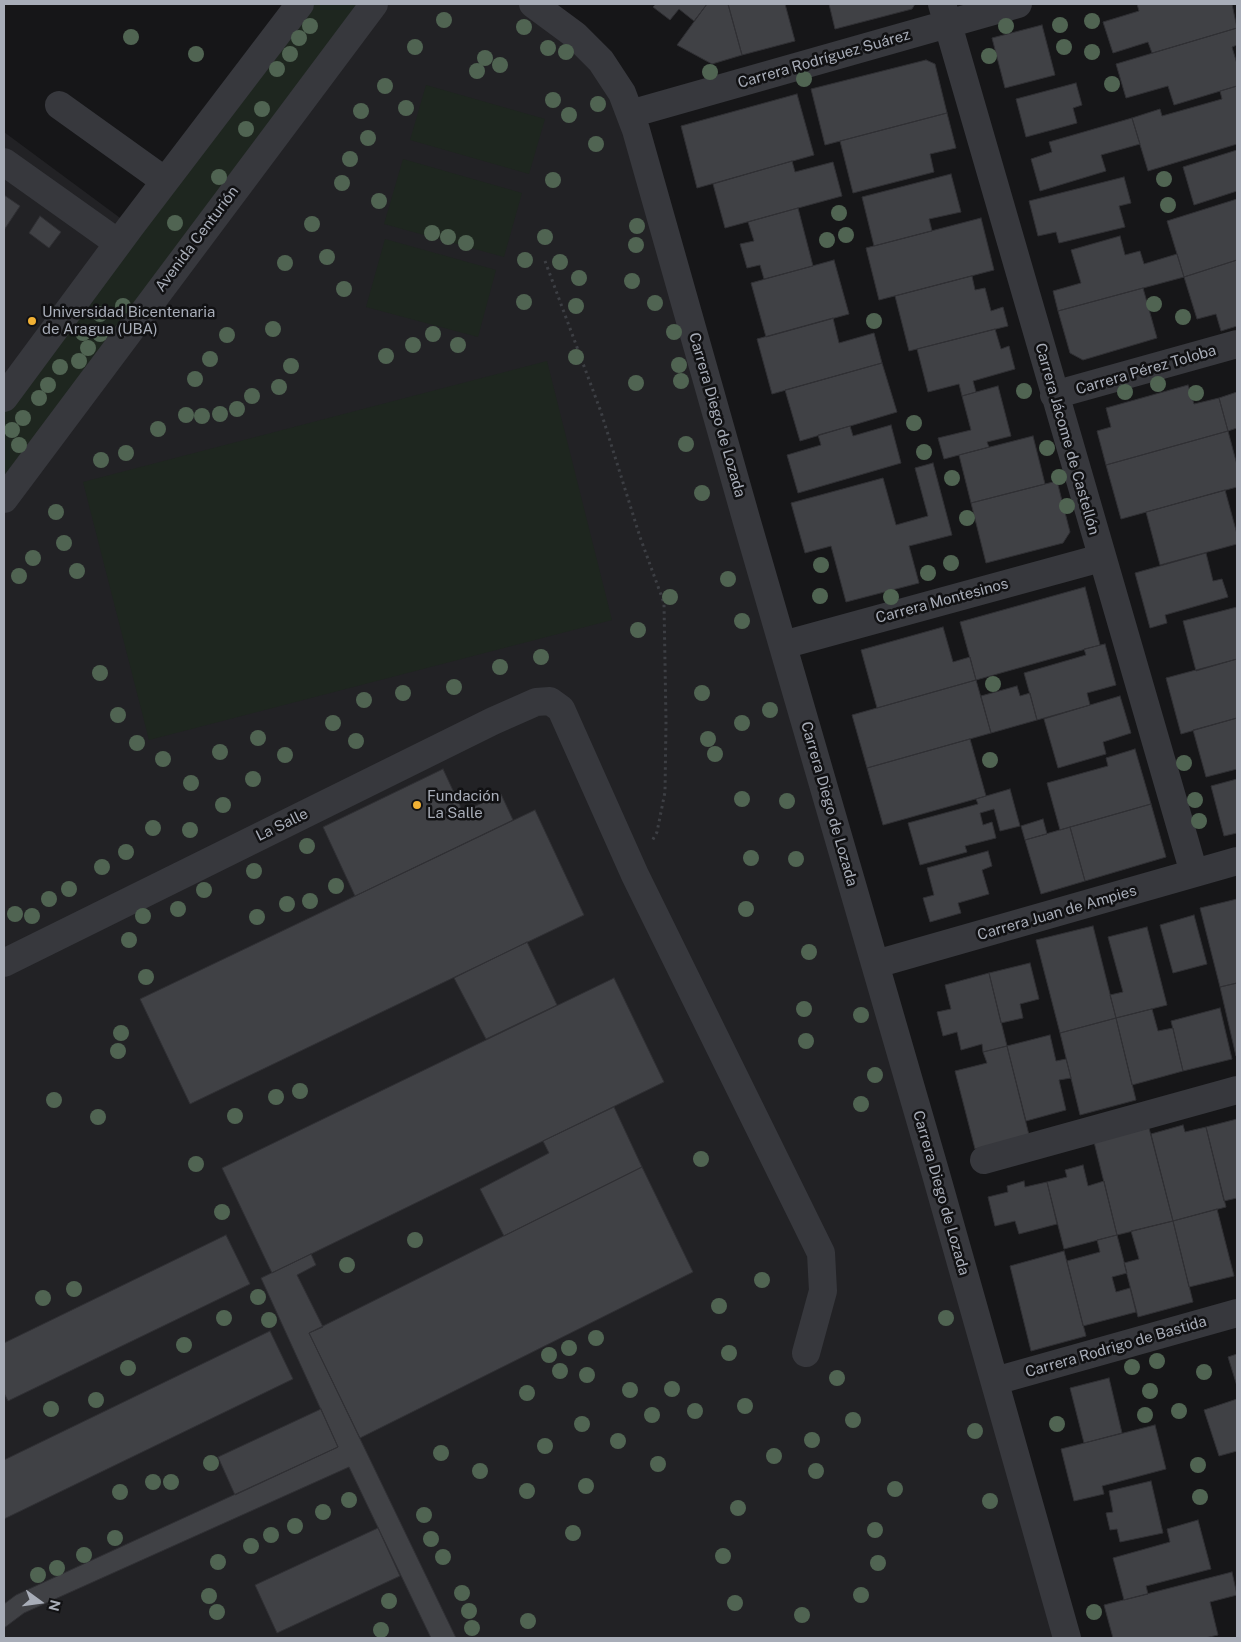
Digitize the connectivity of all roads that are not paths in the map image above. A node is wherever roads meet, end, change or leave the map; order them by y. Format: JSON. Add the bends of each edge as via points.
{"nodes":[{"id":1,"x":300,"y":4,"type":"edge"},
{"id":2,"x":374,"y":4,"type":"edge"},
{"id":3,"x":533,"y":4,"type":"edge"},
{"id":4,"x":1018,"y":4,"type":"edge"},
{"id":5,"x":944,"y":14,"type":"edge"},
{"id":6,"x":59,"y":105,"type":"dead end"},
{"id":7,"x":630,"y":114,"type":"junction"},
{"id":8,"x":4,"y":162,"type":"edge"},
{"id":9,"x":166,"y":181,"type":"junction"},
{"id":10,"x":118,"y":243,"type":"junction"},
{"id":11,"x":1237,"y":344,"type":"edge"},
{"id":12,"x":1054,"y":395,"type":"junction"},
{"id":13,"x":4,"y":398,"type":"edge"},
{"id":14,"x":4,"y":499,"type":"edge"},
{"id":15,"x":1101,"y":558,"type":"junction"},
{"id":16,"x":783,"y":645,"type":"junction"},
{"id":17,"x":1237,"y":861,"type":"edge"},
{"id":18,"x":1194,"y":873,"type":"junction"},
{"id":19,"x":4,"y":963,"type":"edge"},
{"id":20,"x":876,"y":964,"type":"junction"},
{"id":21,"x":1237,"y":1090,"type":"edge"},
{"id":22,"x":984,"y":1160,"type":"dead end"},
{"id":23,"x":1237,"y":1313,"type":"edge"},
{"id":24,"x":806,"y":1354,"type":"dead end"},
{"id":25,"x":995,"y":1381,"type":"junction"},
{"id":26,"x":1067,"y":1638,"type":"edge"}],
"edges":[{"from":1,"to":9,"type":"street"},
{"from":2,"to":14,"type":"street","name":"Avenida Centurión"},
{"from":3,"to":7,"type":"street","name":"Carrera Diego de Lozada","via":[[575,35],[601,61],[622,93]]},
{"from":4,"to":5,"type":"street","name":"Carrera Rodríguez Suárez"},
{"from":5,"to":7,"type":"street","name":"Carrera Rodríguez Suárez"},
{"from":5,"to":12,"type":"street","name":"Carrera Jácome de Castellón"},
{"from":6,"to":9,"type":"street"},
{"from":7,"to":16,"type":"street","name":"Carrera Diego de Lozada"},
{"from":8,"to":10,"type":"street"},
{"from":9,"to":10,"type":"street"},
{"from":10,"to":13,"type":"street"},
{"from":11,"to":12,"type":"street","name":"Carrera Pérez Toloba"},
{"from":12,"to":15,"type":"street","name":"Carrera Jácome de Castellón"},
{"from":15,"to":16,"type":"street","name":"Carrera Montesinos"},
{"from":15,"to":18,"type":"street","name":"Carrera Jácome de Castellón"},
{"from":16,"to":20,"type":"street","name":"Carrera Diego de Lozada"},
{"from":17,"to":18,"type":"street","name":"Carrera Juan de Ampies"},
{"from":18,"to":20,"type":"street","name":"Carrera Juan de Ampies"},
{"from":19,"to":24,"type":"street","name":"La Salle","via":[[493,721],[536,702],[550,701],[561,709],[635,875],[821,1253],[823,1291]]},
{"from":20,"to":25,"type":"street","name":"Carrera Diego de Lozada"},
{"from":21,"to":22,"type":"street"},
{"from":23,"to":25,"type":"street","name":"Carrera Rodrigo de Bastida"},
{"from":25,"to":26,"type":"street","name":"Carrera Diego de Lozada"}]}
